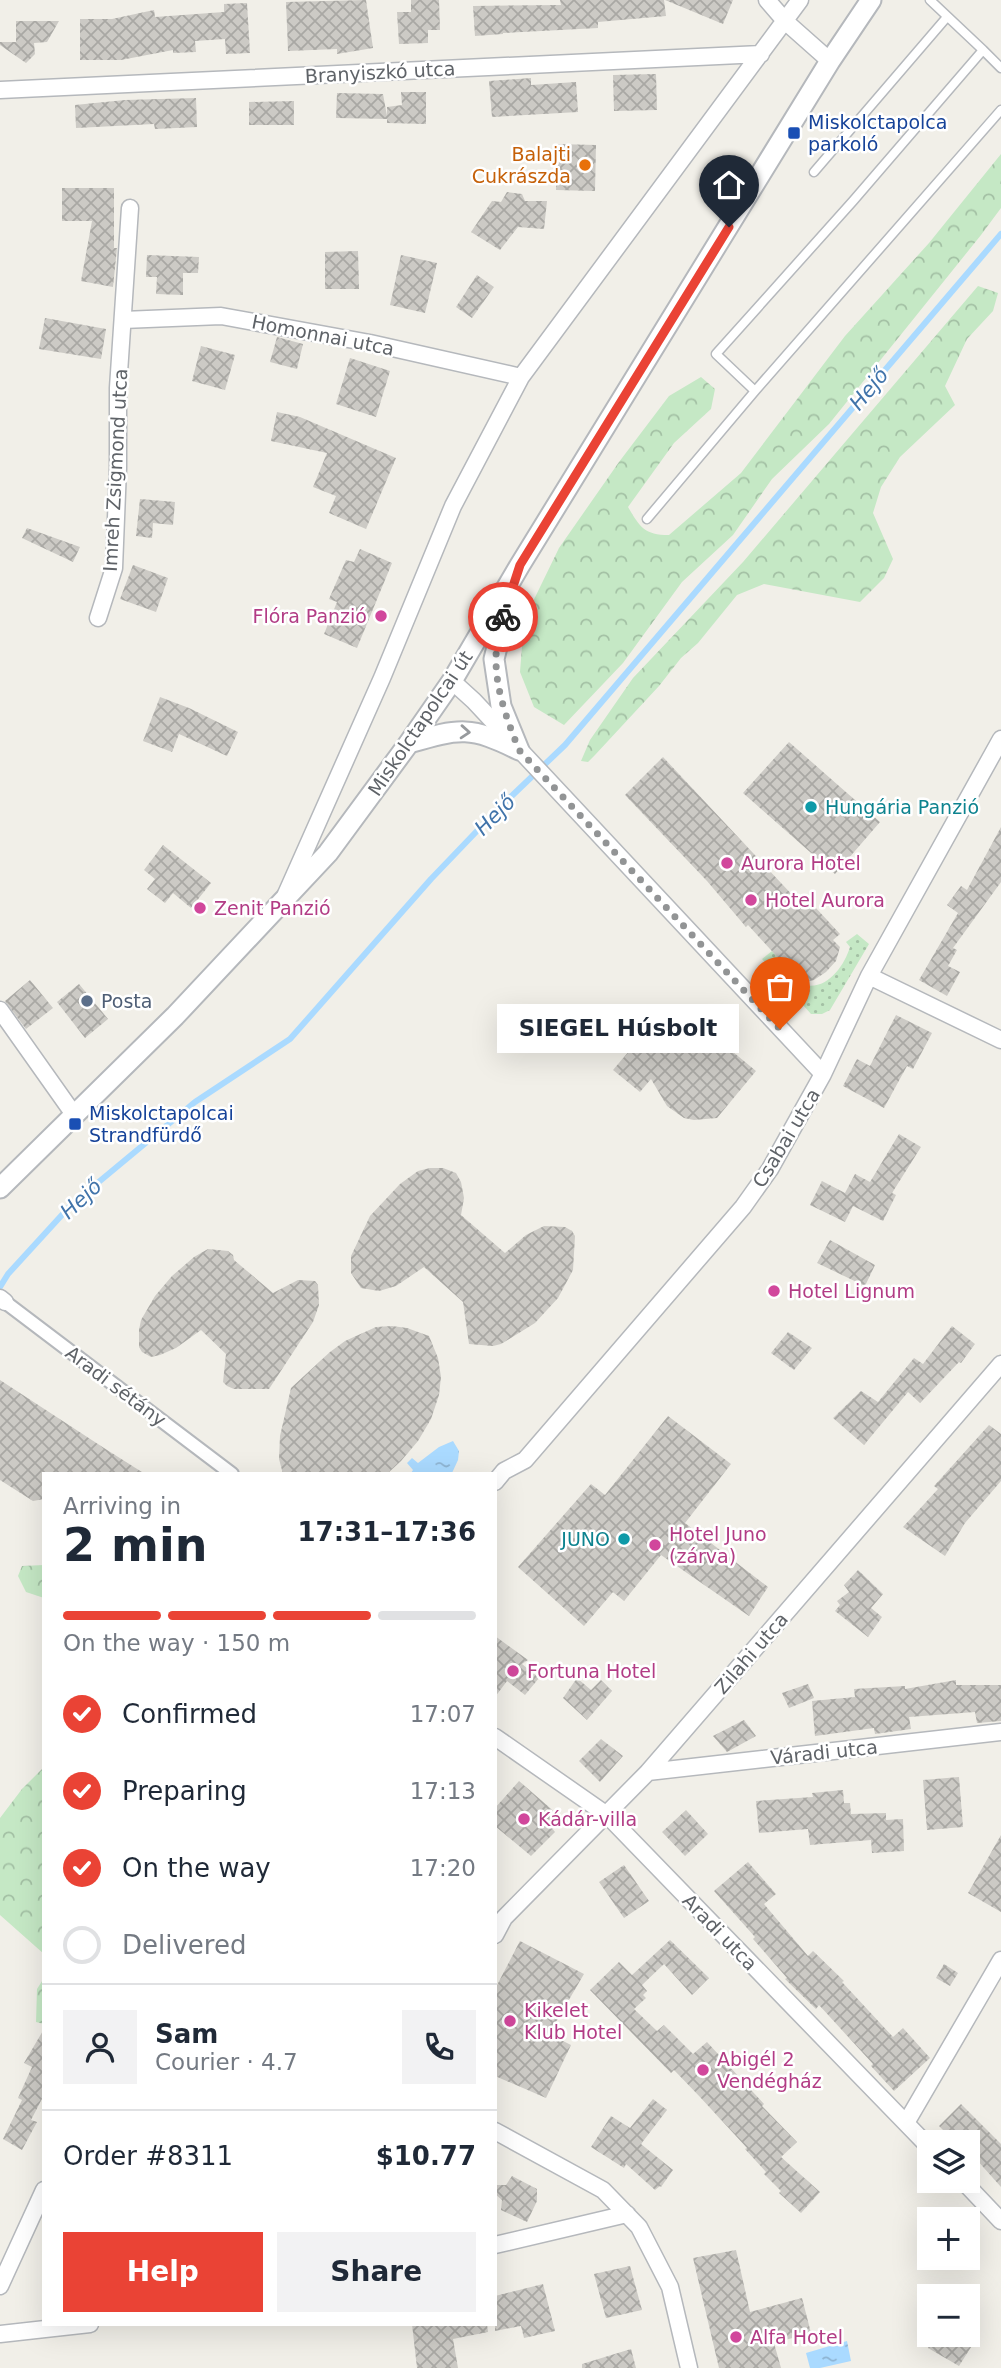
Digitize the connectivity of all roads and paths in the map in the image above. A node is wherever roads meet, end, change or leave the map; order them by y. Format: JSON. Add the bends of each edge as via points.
{"nodes":[{"id":1,"x":767,"y":0,"type":"edge"},
{"id":2,"x":800,"y":0,"type":"edge"},
{"id":3,"x":871,"y":0,"type":"edge"},
{"id":4,"x":930,"y":0,"type":"edge"},
{"id":5,"x":947,"y":17,"type":"junction"},
{"id":6,"x":786,"y":22,"type":"junction"},
{"id":7,"x":983,"y":50,"type":"junction"},
{"id":8,"x":761,"y":54,"type":"junction"},
{"id":9,"x":830,"y":61,"type":"junction"},
{"id":10,"x":1001,"y":68,"type":"edge"},
{"id":11,"x":0,"y":90,"type":"edge"},
{"id":12,"x":1001,"y":110,"type":"edge"},
{"id":13,"x":814,"y":172,"type":"dead end"},
{"id":14,"x":130,"y":208,"type":"dead end"},
{"id":15,"x":123,"y":320,"type":"junction"},
{"id":16,"x":521,"y":377,"type":"junction"},
{"id":17,"x":755,"y":391,"type":"junction"},
{"id":18,"x":647,"y":519,"type":"dead end"},
{"id":19,"x":520,"y":565,"type":"junction"},
{"id":20,"x":98,"y":618,"type":"dead end"},
{"id":21,"x":452,"y":681,"type":"junction"},
{"id":22,"x":1001,"y":739,"type":"edge"},
{"id":23,"x":409,"y":743,"type":"junction"},
{"id":24,"x":519,"y":750,"type":"junction"},
{"id":25,"x":284,"y":898,"type":"junction"},
{"id":26,"x":869,"y":976,"type":"junction"},
{"id":27,"x":0,"y":1010,"type":"edge"},
{"id":28,"x":1001,"y":1040,"type":"edge"},
{"id":29,"x":823,"y":1074,"type":"junction"},
{"id":30,"x":75,"y":1116,"type":"junction"},
{"id":31,"x":0,"y":1188,"type":"edge"},
{"id":32,"x":2,"y":1300,"type":"edge"},
{"id":33,"x":1001,"y":1364,"type":"edge"},
{"id":34,"x":229,"y":1472,"type":"edge"},
{"id":35,"x":497,"y":1480,"type":"edge"},
{"id":36,"x":1001,"y":1732,"type":"edge"},
{"id":37,"x":497,"y":1738,"type":"edge"},
{"id":38,"x":648,"y":1772,"type":"junction"},
{"id":39,"x":607,"y":1815,"type":"junction"},
{"id":40,"x":497,"y":1931,"type":"edge"},
{"id":41,"x":1001,"y":1960,"type":"edge"},
{"id":42,"x":906,"y":2123,"type":"junction"},
{"id":43,"x":497,"y":2132,"type":"edge"},
{"id":44,"x":917,"y":2134,"type":"edge"},
{"id":45,"x":974,"y":2193,"type":"edge"},
{"id":46,"x":42,"y":2194,"type":"edge"},
{"id":47,"x":627,"y":2214,"type":"junction"},
{"id":48,"x":1001,"y":2221,"type":"edge"},
{"id":49,"x":497,"y":2245,"type":"edge"},
{"id":50,"x":0,"y":2286,"type":"edge"},
{"id":51,"x":72,"y":2326,"type":"edge"},
{"id":52,"x":0,"y":2334,"type":"edge"},
{"id":53,"x":688,"y":2368,"type":"edge"}],
"edges":[{"from":1,"to":6,"type":"street"},
{"from":2,"to":6,"type":"street","name":"Miskolctapolcai út"},
{"from":3,"to":9,"type":"street","name":"Miskolctapolcai út"},
{"from":4,"to":5,"type":"lane"},
{"from":5,"to":7,"type":"lane"},
{"from":5,"to":13,"type":"lane"},
{"from":6,"to":8,"type":"street","name":"Miskolctapolcai út"},
{"from":6,"to":9,"type":"street"},
{"from":7,"to":10,"type":"lane"},
{"from":7,"to":17,"type":"lane","via":[[716,354]]},
{"from":8,"to":11,"type":"street","name":"Branyiszkó utca"},
{"from":8,"to":16,"type":"street","name":"Miskolctapolcai út"},
{"from":9,"to":19,"type":"street","name":"Miskolctapolcai út"},
{"from":12,"to":17,"type":"lane"},
{"from":14,"to":15,"type":"street","name":"Imreh Zsigmond utca"},
{"from":15,"to":16,"type":"street","name":"Homonnai utca","via":[[221,316]]},
{"from":15,"to":20,"type":"street","name":"Imreh Zsigmond utca","via":[[114,568]]},
{"from":16,"to":25,"type":"street","name":"Miskolctapolcai út","via":[[453,506]]},
{"from":17,"to":18,"type":"lane"},
{"from":19,"to":21,"type":"street","name":"Miskolctapolcai út"},
{"from":19,"to":24,"type":"street","via":[[494,659],[501,706]]},
{"from":21,"to":23,"type":"street","name":"Miskolctapolcai út"},
{"from":21,"to":24,"type":"street"},
{"from":22,"to":26,"type":"street","name":"Csabai utca"},
{"from":23,"to":24,"type":"street","one_way":true,"via":[[450,731],[486,734]]},
{"from":23,"to":25,"type":"street","name":"Miskolctapolcai út","via":[[328,853]]},
{"from":24,"to":29,"type":"street"},
{"from":25,"to":30,"type":"street","name":"Miskolctapolcai út"},
{"from":26,"to":28,"type":"street"},
{"from":26,"to":29,"type":"street","name":"Csabai utca"},
{"from":27,"to":30,"type":"street"},
{"from":29,"to":35,"type":"street","name":"Csabai utca","via":[[770,1169],[743,1207],[526,1460]]},
{"from":30,"to":31,"type":"street","name":"Miskolctapolcai út"},
{"from":32,"to":34,"type":"street","name":"Aradi sétány"},
{"from":33,"to":38,"type":"street","name":"Zilahi utca"},
{"from":36,"to":38,"type":"street","name":"Váradi utca"},
{"from":37,"to":39,"type":"street","name":"Aradi utca"},
{"from":38,"to":39,"type":"street","name":"Zilahi utca"},
{"from":39,"to":40,"type":"street","name":"Zilahi utca","via":[[504,1918]]},
{"from":39,"to":42,"type":"street","name":"Aradi utca"},
{"from":41,"to":42,"type":"street"},
{"from":42,"to":44,"type":"street","name":"Aradi utca"},
{"from":43,"to":47,"type":"street","via":[[603,2190]]},
{"from":45,"to":48,"type":"street"},
{"from":46,"to":50,"type":"street"},
{"from":47,"to":49,"type":"street"},
{"from":47,"to":53,"type":"street","via":[[639,2227],[670,2287]]},
{"from":51,"to":52,"type":"street"}]}
